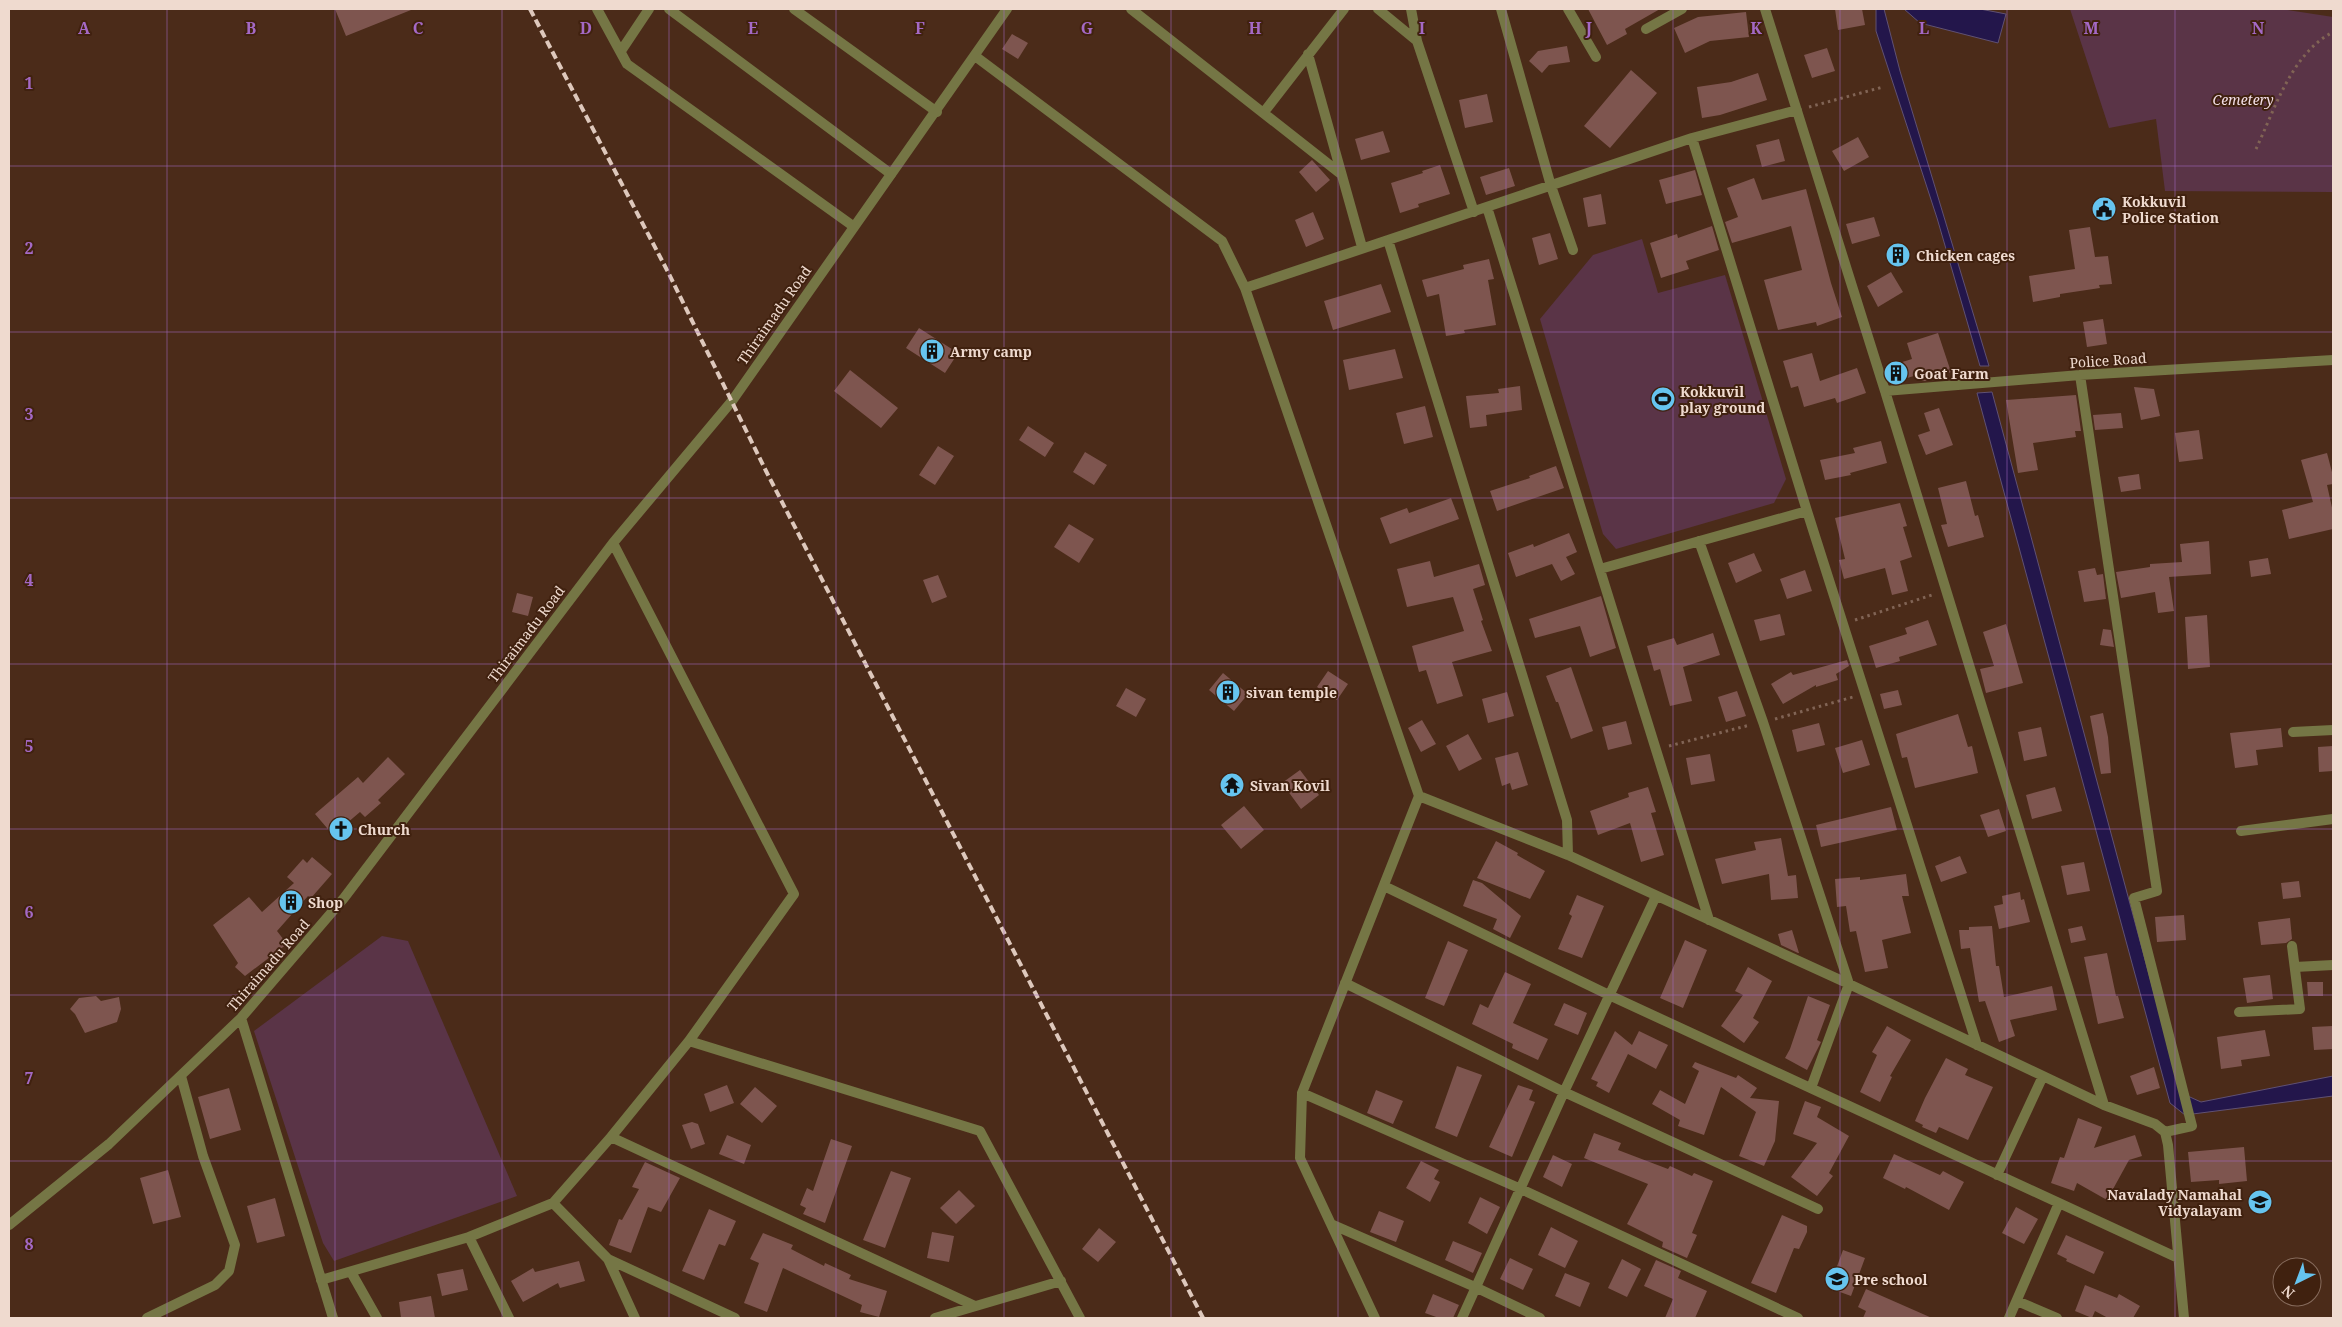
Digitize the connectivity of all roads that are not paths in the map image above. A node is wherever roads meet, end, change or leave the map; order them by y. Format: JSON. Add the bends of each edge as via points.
{"nodes":[{"id":1,"x":597,"y":9,"type":"edge"},
{"id":2,"x":649,"y":9,"type":"edge"},
{"id":3,"x":669,"y":9,"type":"edge"},
{"id":4,"x":794,"y":9,"type":"edge"},
{"id":5,"x":1007,"y":9,"type":"edge"},
{"id":6,"x":1131,"y":9,"type":"edge"},
{"id":7,"x":1344,"y":9,"type":"edge"},
{"id":8,"x":1378,"y":9,"type":"edge"},
{"id":9,"x":1411,"y":9,"type":"edge"},
{"id":10,"x":1501,"y":9,"type":"edge"},
{"id":11,"x":1568,"y":9,"type":"edge"},
{"id":12,"x":1682,"y":9,"type":"edge"},
{"id":13,"x":1765,"y":9,"type":"edge"},
{"id":14,"x":1668,"y":12,"type":"edge"},
{"id":15,"x":1646,"y":29,"type":"dead end"},
{"id":16,"x":1417,"y":41,"type":"junction"},
{"id":17,"x":620,"y":51,"type":"junction"},
{"id":18,"x":1308,"y":54,"type":"junction"},
{"id":19,"x":975,"y":56,"type":"junction"},
{"id":20,"x":1596,"y":57,"type":"dead end"},
{"id":21,"x":1797,"y":110,"type":"junction"},
{"id":22,"x":937,"y":112,"type":"junction"},
{"id":23,"x":1264,"y":112,"type":"junction"},
{"id":24,"x":1692,"y":138,"type":"junction"},
{"id":25,"x":890,"y":174,"type":"junction"},
{"id":26,"x":1341,"y":174,"type":"junction"},
{"id":27,"x":1551,"y":186,"type":"junction"},
{"id":28,"x":1487,"y":207,"type":"junction"},
{"id":29,"x":1474,"y":212,"type":"junction"},
{"id":30,"x":853,"y":226,"type":"junction"},
{"id":31,"x":1388,"y":240,"type":"junction"},
{"id":32,"x":1362,"y":247,"type":"junction"},
{"id":33,"x":1573,"y":250,"type":"dead end"},
{"id":34,"x":1245,"y":288,"type":"junction"},
{"id":35,"x":2333,"y":360,"type":"edge"},
{"id":36,"x":2080,"y":375,"type":"junction"},
{"id":37,"x":1885,"y":391,"type":"junction"},
{"id":38,"x":1806,"y":511,"type":"junction"},
{"id":39,"x":1699,"y":541,"type":"junction"},
{"id":40,"x":613,"y":542,"type":"junction"},
{"id":41,"x":1600,"y":569,"type":"junction"},
{"id":42,"x":2333,"y":730,"type":"edge"},
{"id":43,"x":2292,"y":732,"type":"dead end"},
{"id":44,"x":1419,"y":796,"type":"junction"},
{"id":45,"x":2333,"y":819,"type":"edge"},
{"id":46,"x":2241,"y":831,"type":"dead end"},
{"id":47,"x":1568,"y":855,"type":"junction"},
{"id":48,"x":1384,"y":886,"type":"junction"},
{"id":49,"x":1656,"y":896,"type":"junction"},
{"id":50,"x":1709,"y":920,"type":"junction"},
{"id":51,"x":2292,"y":946,"type":"dead end"},
{"id":52,"x":2333,"y":965,"type":"edge"},
{"id":53,"x":2295,"y":967,"type":"junction"},
{"id":54,"x":1345,"y":983,"type":"junction"},
{"id":55,"x":1849,"y":984,"type":"junction"},
{"id":56,"x":1609,"y":995,"type":"junction"},
{"id":57,"x":2239,"y":1012,"type":"dead end"},
{"id":58,"x":241,"y":1018,"type":"junction"},
{"id":59,"x":689,"y":1041,"type":"junction"},
{"id":60,"x":1977,"y":1045,"type":"junction"},
{"id":61,"x":181,"y":1076,"type":"junction"},
{"id":62,"x":2043,"y":1076,"type":"junction"},
{"id":63,"x":1811,"y":1088,"type":"junction"},
{"id":64,"x":1564,"y":1092,"type":"junction"},
{"id":65,"x":1302,"y":1093,"type":"junction"},
{"id":66,"x":2104,"y":1105,"type":"junction"},
{"id":67,"x":2165,"y":1132,"type":"junction"},
{"id":68,"x":611,"y":1137,"type":"junction"},
{"id":69,"x":1997,"y":1175,"type":"junction"},
{"id":70,"x":1521,"y":1189,"type":"junction"},
{"id":71,"x":553,"y":1203,"type":"junction"},
{"id":72,"x":2059,"y":1203,"type":"junction"},
{"id":73,"x":1818,"y":1209,"type":"dead end"},
{"id":74,"x":1330,"y":1224,"type":"junction"},
{"id":75,"x":9,"y":1225,"type":"edge"},
{"id":76,"x":469,"y":1237,"type":"junction"},
{"id":77,"x":2178,"y":1258,"type":"junction"},
{"id":78,"x":608,"y":1259,"type":"junction"},
{"id":79,"x":351,"y":1272,"type":"junction"},
{"id":80,"x":321,"y":1280,"type":"junction"},
{"id":81,"x":1061,"y":1280,"type":"junction"},
{"id":82,"x":1475,"y":1287,"type":"junction"},
{"id":83,"x":2017,"y":1301,"type":"junction"},
{"id":84,"x":975,"y":1306,"type":"junction"},
{"id":85,"x":147,"y":1318,"type":"edge"},
{"id":86,"x":333,"y":1318,"type":"edge"},
{"id":87,"x":377,"y":1318,"type":"edge"},
{"id":88,"x":509,"y":1318,"type":"edge"},
{"id":89,"x":635,"y":1318,"type":"edge"},
{"id":90,"x":735,"y":1318,"type":"edge"},
{"id":91,"x":935,"y":1318,"type":"edge"},
{"id":92,"x":1080,"y":1318,"type":"edge"},
{"id":93,"x":1375,"y":1318,"type":"edge"},
{"id":94,"x":1462,"y":1318,"type":"edge"},
{"id":95,"x":1540,"y":1318,"type":"edge"},
{"id":96,"x":1798,"y":1318,"type":"edge"},
{"id":97,"x":2009,"y":1318,"type":"edge"},
{"id":98,"x":2057,"y":1318,"type":"edge"},
{"id":99,"x":2184,"y":1318,"type":"edge"}],
"edges":[{"from":1,"to":17,"type":"street"},
{"from":2,"to":17,"type":"street"},
{"from":3,"to":25,"type":"street"},
{"from":4,"to":22,"type":"street"},
{"from":5,"to":19,"type":"street","name":"Thiraimadu Road"},
{"from":6,"to":23,"type":"street"},
{"from":7,"to":18,"type":"street"},
{"from":8,"to":16,"type":"street"},
{"from":9,"to":16,"type":"street"},
{"from":10,"to":27,"type":"street"},
{"from":11,"to":20,"type":"street"},
{"from":12,"to":14,"type":"street"},
{"from":13,"to":21,"type":"street"},
{"from":14,"to":15,"type":"street"},
{"from":16,"to":29,"type":"street"},
{"from":17,"to":30,"type":"street","via":[[627,64]]},
{"from":18,"to":23,"type":"street"},
{"from":18,"to":26,"type":"street"},
{"from":19,"to":22,"type":"street","name":"Thiraimadu Road"},
{"from":19,"to":34,"type":"street","via":[[1222,241]]},
{"from":21,"to":24,"type":"street"},
{"from":21,"to":37,"type":"street"},
{"from":22,"to":25,"type":"street","name":"Thiraimadu Road"},
{"from":23,"to":26,"type":"street"},
{"from":24,"to":27,"type":"street"},
{"from":24,"to":38,"type":"street"},
{"from":25,"to":30,"type":"street","name":"Thiraimadu Road"},
{"from":26,"to":32,"type":"street"},
{"from":27,"to":28,"type":"street"},
{"from":27,"to":33,"type":"street"},
{"from":28,"to":29,"type":"street"},
{"from":28,"to":41,"type":"street"},
{"from":29,"to":31,"type":"street"},
{"from":30,"to":40,"type":"street","name":"Thiraimadu Road","via":[[732,401]]},
{"from":31,"to":32,"type":"street"},
{"from":31,"to":47,"type":"street","via":[[1567,820]]},
{"from":32,"to":34,"type":"street"},
{"from":34,"to":44,"type":"street"},
{"from":35,"to":36,"type":"street","name":"Police Road"},
{"from":36,"to":37,"type":"street","name":"Police Road"},
{"from":36,"to":67,"type":"street","via":[[2157,891],[2134,898],[2192,1126]]},
{"from":37,"to":66,"type":"street"},
{"from":38,"to":39,"type":"street"},
{"from":38,"to":60,"type":"street"},
{"from":39,"to":41,"type":"street"},
{"from":39,"to":55,"type":"street","via":[[1763,722]]},
{"from":40,"to":58,"type":"street","name":"Thiraimadu Road","via":[[344,898]]},
{"from":40,"to":59,"type":"street","via":[[794,894]]},
{"from":41,"to":50,"type":"street"},
{"from":42,"to":43,"type":"street"},
{"from":44,"to":47,"type":"street"},
{"from":44,"to":48,"type":"street"},
{"from":45,"to":46,"type":"street"},
{"from":47,"to":49,"type":"street"},
{"from":48,"to":54,"type":"street"},
{"from":48,"to":56,"type":"street"},
{"from":49,"to":50,"type":"street"},
{"from":49,"to":56,"type":"street"},
{"from":50,"to":55,"type":"street"},
{"from":51,"to":53,"type":"street"},
{"from":52,"to":53,"type":"street"},
{"from":53,"to":57,"type":"street","via":[[2300,1009]]},
{"from":54,"to":64,"type":"street"},
{"from":54,"to":65,"type":"street"},
{"from":55,"to":60,"type":"street"},
{"from":55,"to":63,"type":"street"},
{"from":56,"to":63,"type":"street"},
{"from":56,"to":64,"type":"street"},
{"from":58,"to":61,"type":"street","name":"Thiraimadu Road"},
{"from":58,"to":80,"type":"street"},
{"from":59,"to":68,"type":"street"},
{"from":59,"to":81,"type":"street","via":[[980,1131]]},
{"from":60,"to":62,"type":"street"},
{"from":61,"to":75,"type":"street","name":"Thiraimadu Road","via":[[109,1144]]},
{"from":61,"to":85,"type":"street","via":[[203,1156],[236,1245],[229,1271],[215,1286]]},
{"from":62,"to":66,"type":"street"},
{"from":62,"to":69,"type":"street"},
{"from":63,"to":69,"type":"street"},
{"from":64,"to":70,"type":"street"},
{"from":64,"to":73,"type":"street"},
{"from":65,"to":70,"type":"street"},
{"from":65,"to":74,"type":"street","via":[[1300,1158]]},
{"from":66,"to":67,"type":"street","via":[[2155,1124]]},
{"from":67,"to":77,"type":"street"},
{"from":68,"to":71,"type":"street"},
{"from":68,"to":84,"type":"street"},
{"from":69,"to":72,"type":"street"},
{"from":70,"to":82,"type":"street"},
{"from":70,"to":96,"type":"street"},
{"from":71,"to":76,"type":"street"},
{"from":71,"to":78,"type":"street"},
{"from":72,"to":77,"type":"street"},
{"from":72,"to":83,"type":"street"},
{"from":74,"to":82,"type":"street"},
{"from":74,"to":93,"type":"street"},
{"from":76,"to":79,"type":"street"},
{"from":76,"to":88,"type":"street"},
{"from":77,"to":99,"type":"street"},
{"from":78,"to":89,"type":"street"},
{"from":78,"to":90,"type":"street"},
{"from":79,"to":80,"type":"street"},
{"from":79,"to":87,"type":"street"},
{"from":80,"to":86,"type":"street"},
{"from":81,"to":84,"type":"street"},
{"from":81,"to":92,"type":"street"},
{"from":82,"to":94,"type":"street"},
{"from":82,"to":95,"type":"street"},
{"from":83,"to":97,"type":"street"},
{"from":83,"to":98,"type":"street"},
{"from":84,"to":91,"type":"street"}]}
